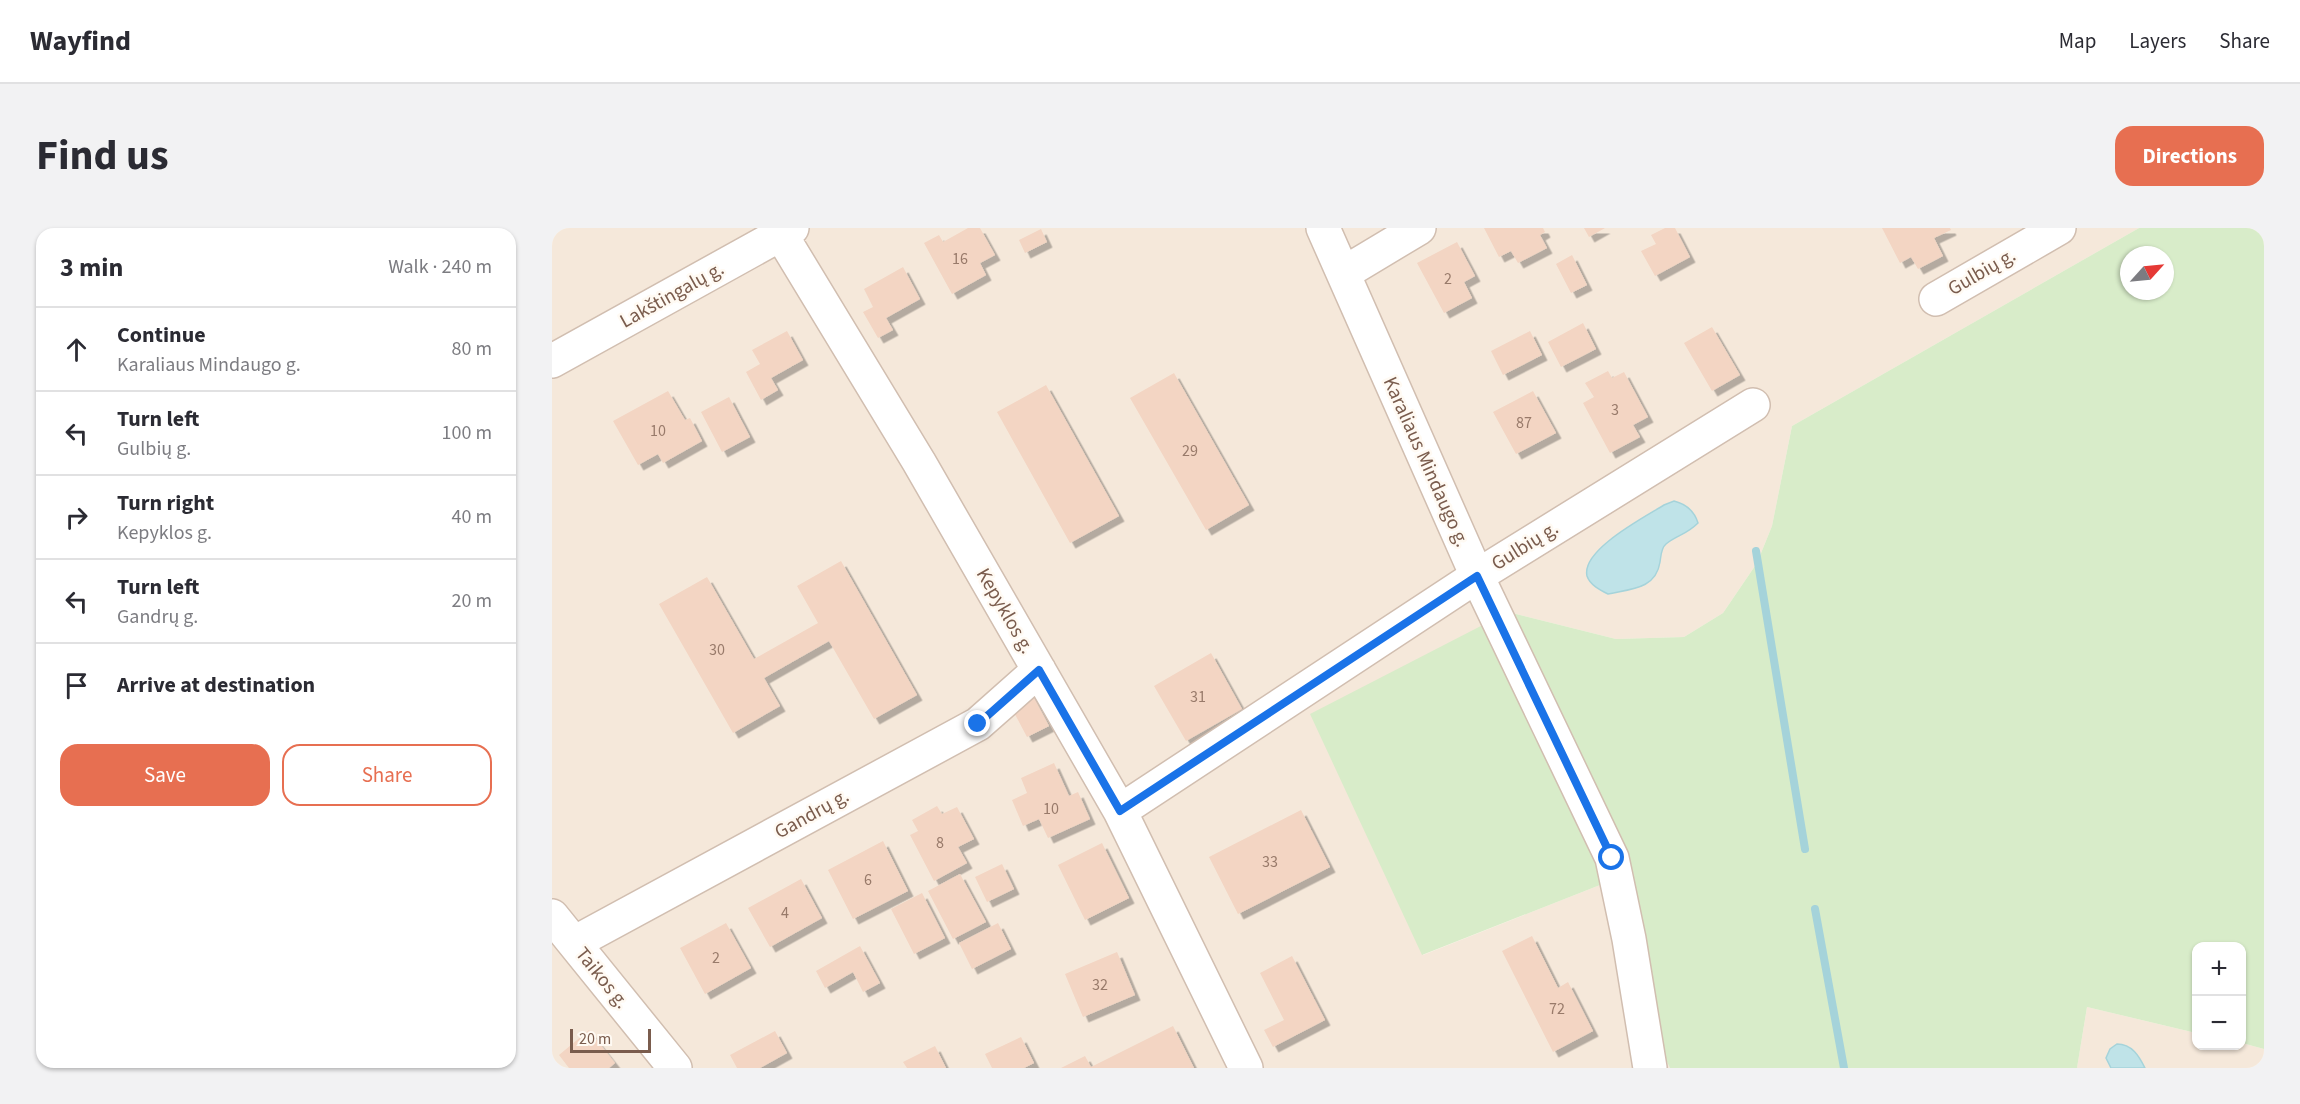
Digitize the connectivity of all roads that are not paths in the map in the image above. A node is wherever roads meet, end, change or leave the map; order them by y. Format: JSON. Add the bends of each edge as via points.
{"nodes":[{"id":1,"x":1323,"y":228,"type":"edge"},
{"id":2,"x":1419,"y":228,"type":"edge"},
{"id":3,"x":2059,"y":228,"type":"edge"},
{"id":4,"x":783,"y":230,"type":"edge"},
{"id":5,"x":1344,"y":273,"type":"junction"},
{"id":6,"x":1936,"y":299,"type":"dead end"},
{"id":7,"x":552,"y":361,"type":"edge"},
{"id":8,"x":1753,"y":405,"type":"dead end"},
{"id":9,"x":1477,"y":576,"type":"junction"},
{"id":10,"x":1039,"y":670,"type":"junction"},
{"id":11,"x":1120,"y":811,"type":"junction"},
{"id":12,"x":552,"y":916,"type":"edge"},
{"id":13,"x":574,"y":943,"type":"junction"},
{"id":14,"x":675,"y":1068,"type":"edge"},
{"id":15,"x":1246,"y":1068,"type":"edge"},
{"id":16,"x":1650,"y":1068,"type":"edge"}],
"edges":[{"from":1,"to":5,"type":"street","name":"Karaliaus Mindaugo g."},
{"from":2,"to":5,"type":"street"},
{"from":3,"to":6,"type":"street","name":"Gulbių g."},
{"from":4,"to":7,"type":"street","name":"Lakštingalų g."},
{"from":4,"to":10,"type":"street","name":"Kepyklos g."},
{"from":5,"to":9,"type":"street","name":"Karaliaus Mindaugo g."},
{"from":8,"to":9,"type":"street","name":"Gulbių g."},
{"from":9,"to":11,"type":"street","name":"Gulbių g."},
{"from":9,"to":16,"type":"street","name":"Karaliaus Mindaugo g.","via":[[1612,858]]},
{"from":10,"to":11,"type":"street","name":"Kepyklos g."},
{"from":10,"to":13,"type":"street","name":"Gandrų g.","via":[[978,724]]},
{"from":11,"to":15,"type":"street","name":"Kepyklos g."},
{"from":12,"to":13,"type":"street","name":"Taikos g."},
{"from":13,"to":14,"type":"street","name":"Taikos g."}]}
